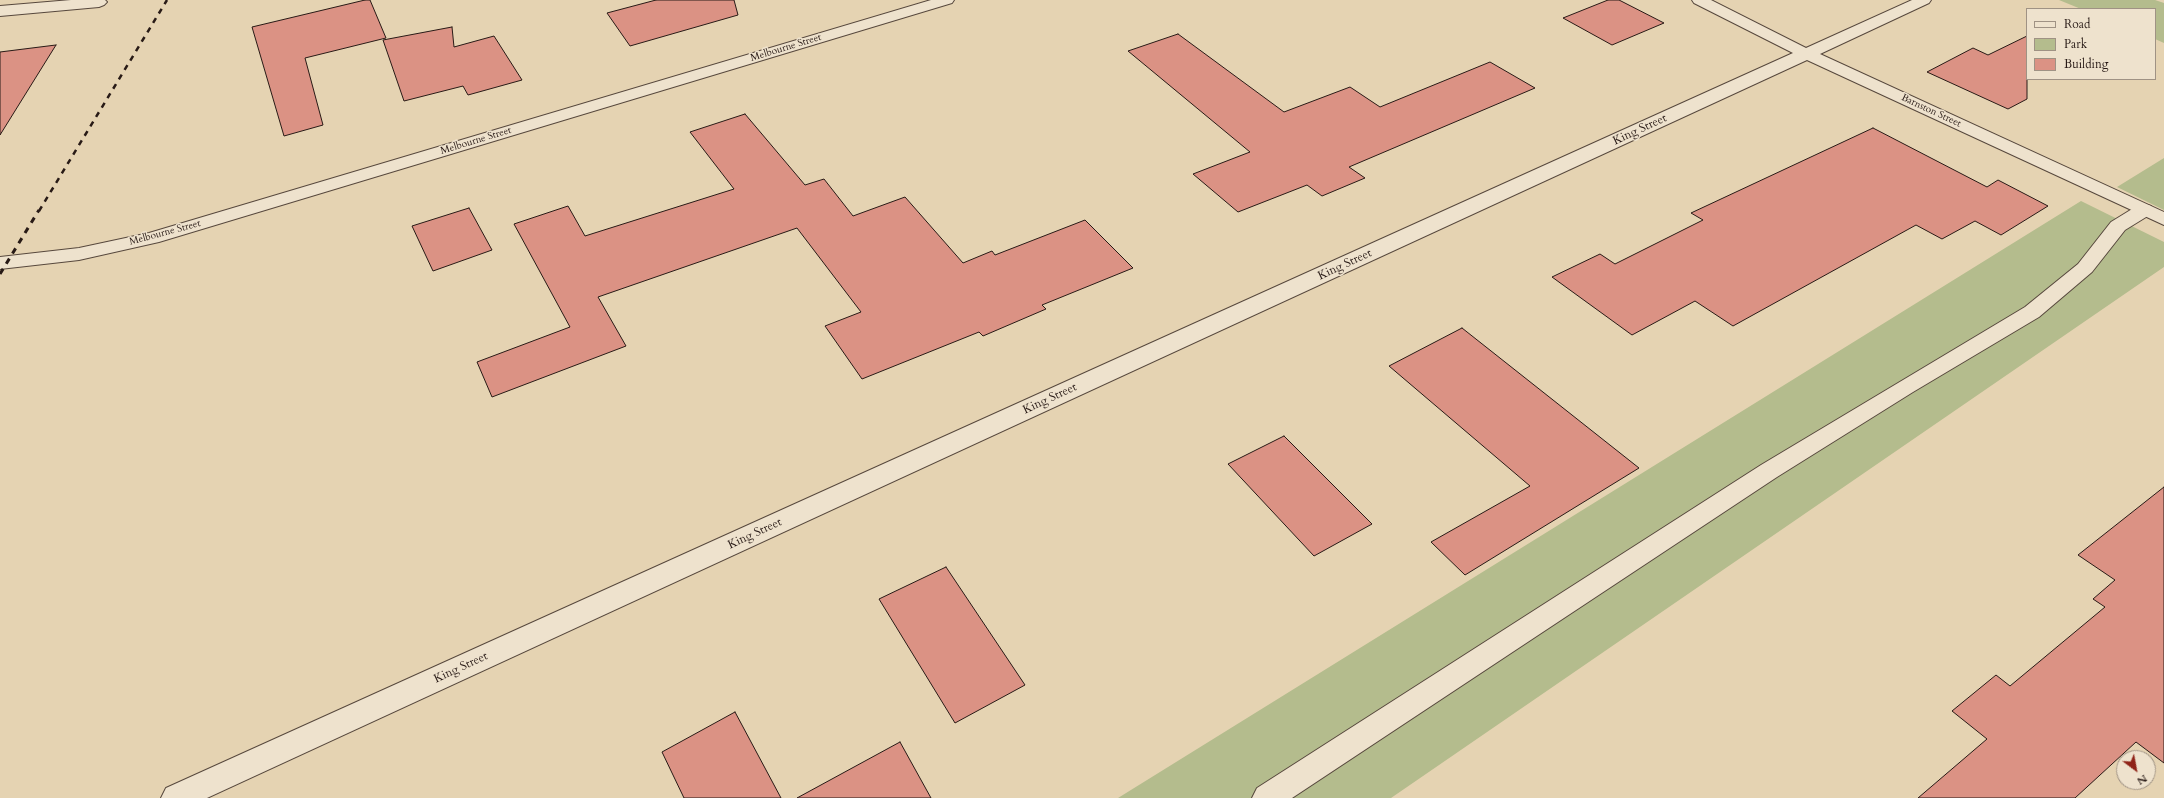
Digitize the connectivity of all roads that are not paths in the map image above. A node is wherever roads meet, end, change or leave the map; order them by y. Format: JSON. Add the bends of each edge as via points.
{"nodes":[{"id":1,"x":947,"y":0,"type":"edge"},
{"id":2,"x":1699,"y":0,"type":"edge"},
{"id":3,"x":1924,"y":0,"type":"edge"},
{"id":4,"x":99,"y":2,"type":"dead end"},
{"id":5,"x":0,"y":11,"type":"edge"},
{"id":6,"x":1807,"y":54,"type":"junction"},
{"id":7,"x":2154,"y":215,"type":"edge"},
{"id":8,"x":0,"y":263,"type":"edge"},
{"id":9,"x":176,"y":798,"type":"edge"},
{"id":10,"x":1267,"y":798,"type":"edge"}],
"edges":[{"from":1,"to":8,"type":"street","name":"Melbourne Street","via":[[152,238],[79,254]]},
{"from":2,"to":6,"type":"street","name":"Barnston Street"},
{"from":3,"to":6,"type":"street","name":"King Street"},
{"from":4,"to":5,"type":"street"},
{"from":6,"to":7,"type":"street","name":"Barnston Street"},
{"from":6,"to":9,"type":"street","name":"King Street"},
{"from":7,"to":10,"type":"street","via":[[2118,226],[2085,268],[2032,312],[1769,471]]}]}
